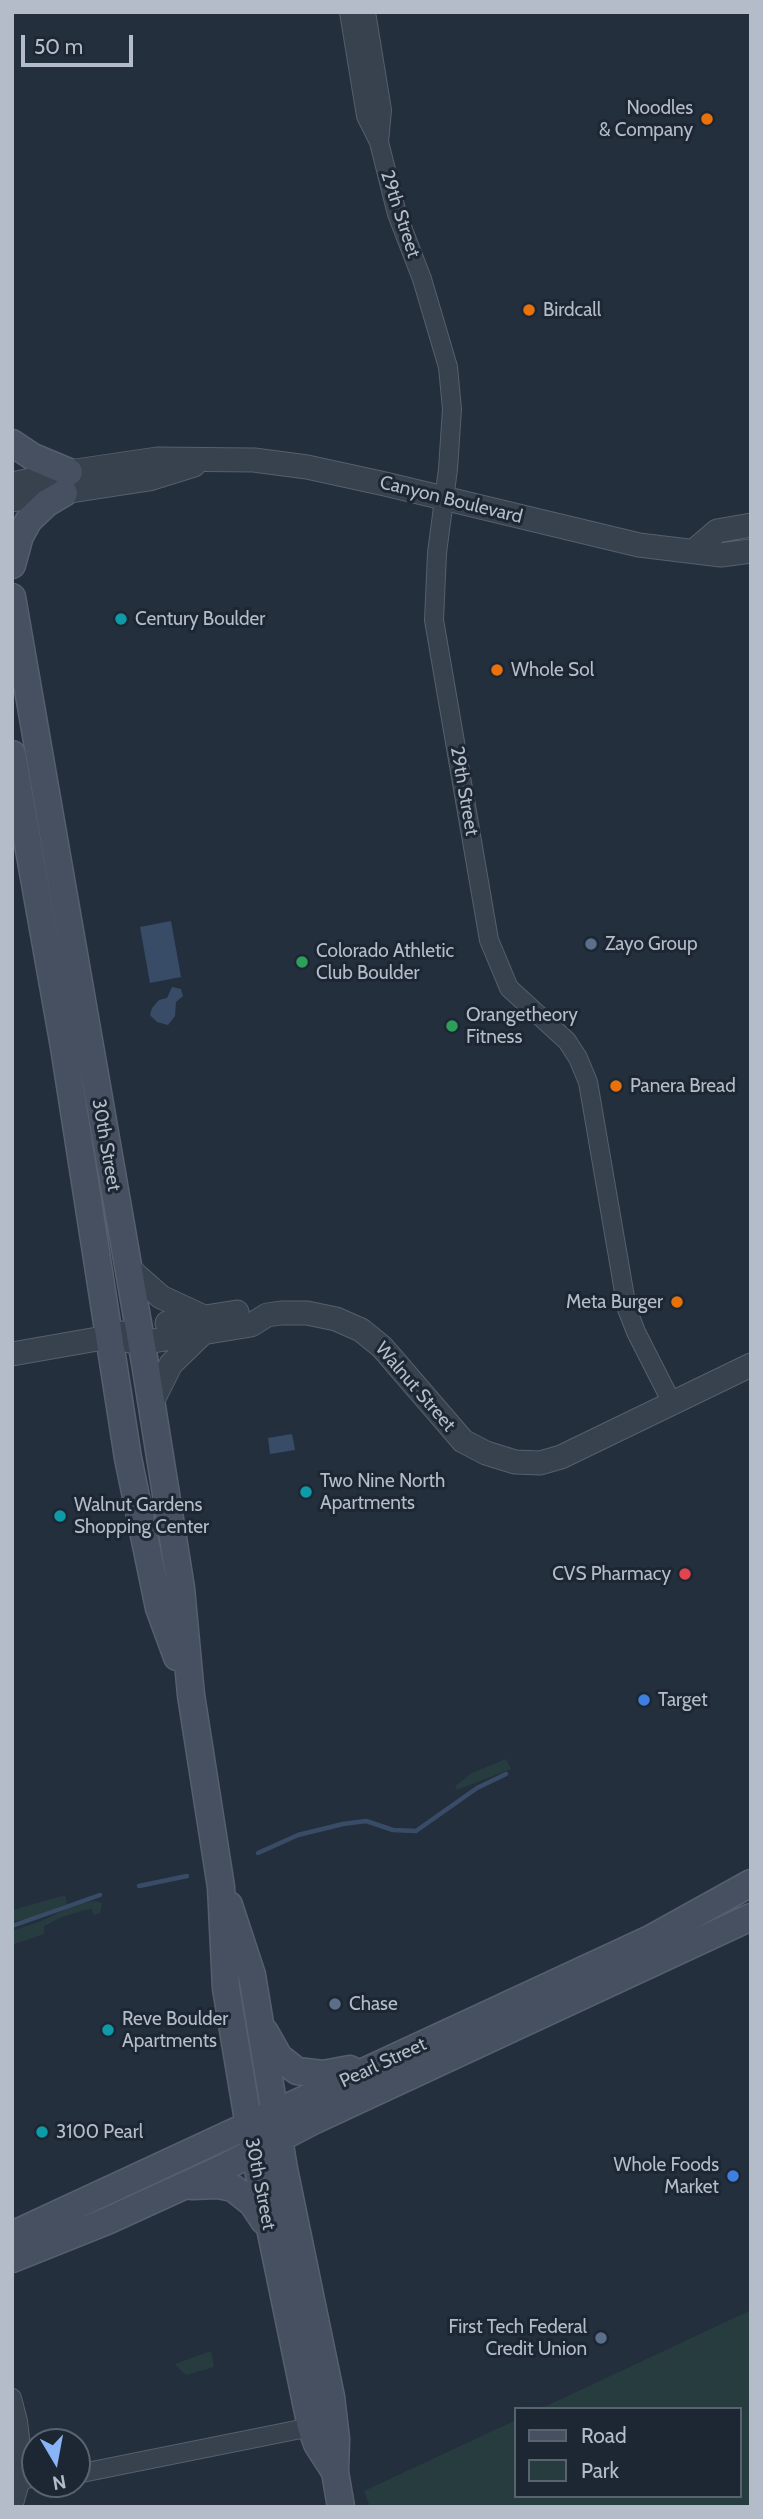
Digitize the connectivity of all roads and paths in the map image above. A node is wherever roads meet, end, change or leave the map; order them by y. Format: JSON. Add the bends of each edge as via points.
{"nodes":[{"id":1,"x":349,"y":12,"type":"edge"},
{"id":2,"x":366,"y":12,"type":"edge"},
{"id":3,"x":379,"y":142,"type":"junction"},
{"id":4,"x":12,"y":443,"type":"edge"},
{"id":5,"x":67,"y":483,"type":"junction"},
{"id":6,"x":12,"y":484,"type":"edge"},
{"id":7,"x":444,"y":497,"type":"junction"},
{"id":8,"x":12,"y":500,"type":"edge"},
{"id":9,"x":751,"y":525,"type":"edge"},
{"id":10,"x":695,"y":551,"type":"junction"},
{"id":11,"x":751,"y":551,"type":"edge"},
{"id":12,"x":12,"y":565,"type":"edge"},
{"id":13,"x":12,"y":597,"type":"edge"},
{"id":14,"x":12,"y":754,"type":"edge"},
{"id":15,"x":128,"y":1268,"type":"junction"},
{"id":16,"x":204,"y":1325,"type":"junction"},
{"id":17,"x":139,"y":1335,"type":"junction"},
{"id":18,"x":109,"y":1337,"type":"junction"},
{"id":19,"x":12,"y":1354,"type":"edge"},
{"id":20,"x":751,"y":1365,"type":"edge"},
{"id":21,"x":151,"y":1404,"type":"junction"},
{"id":22,"x":672,"y":1404,"type":"junction"},
{"id":23,"x":191,"y":1695,"type":"junction"},
{"id":24,"x":751,"y":1884,"type":"edge"},
{"id":25,"x":221,"y":1887,"type":"junction"},
{"id":26,"x":751,"y":1917,"type":"edge"},
{"id":27,"x":257,"y":2015,"type":"junction"},
{"id":28,"x":396,"y":2057,"type":"junction"},
{"id":29,"x":249,"y":2126,"type":"junction"},
{"id":30,"x":277,"y":2127,"type":"junction"},
{"id":31,"x":254,"y":2153,"type":"junction"},
{"id":32,"x":177,"y":2189,"type":"junction"},
{"id":33,"x":270,"y":2232,"type":"junction"},
{"id":34,"x":12,"y":2235,"type":"edge"},
{"id":35,"x":12,"y":2259,"type":"edge"},
{"id":36,"x":12,"y":2399,"type":"edge"},
{"id":37,"x":312,"y":2427,"type":"junction"},
{"id":38,"x":21,"y":2441,"type":"edge"},
{"id":39,"x":91,"y":2471,"type":"edge"},
{"id":40,"x":335,"y":2472,"type":"junction"},
{"id":41,"x":21,"y":2481,"type":"edge"},
{"id":42,"x":13,"y":2507,"type":"edge"},
{"id":43,"x":341,"y":2507,"type":"edge"}],
"edges":[{"from":1,"to":3,"type":"street","name":"29th Street","via":[[364,107]]},
{"from":2,"to":3,"type":"street","name":"29th Street","via":[[382,110]]},
{"from":3,"to":7,"type":"street","name":"29th Street","via":[[397,214],[448,367],[452,409]]},
{"from":4,"to":5,"type":"main road"},
{"from":5,"to":6,"type":"street","name":"Canyon Boulevard"},
{"from":5,"to":7,"type":"street","name":"Canyon Boulevard","via":[[157,459],[235,459],[282,463]]},
{"from":5,"to":8,"type":"street","name":"Canyon Boulevard"},
{"from":5,"to":12,"type":"main road","via":[[29,520]]},
{"from":7,"to":10,"type":"street","name":"Canyon Boulevard","via":[[639,545]]},
{"from":7,"to":22,"type":"street","name":"29th Street","via":[[435,620],[489,940],[509,988],[567,1041],[588,1082],[627,1309]]},
{"from":9,"to":10,"type":"street","via":[[717,531]]},
{"from":10,"to":11,"type":"street","name":"Canyon Boulevard","via":[[721,555]]},
{"from":13,"to":15,"type":"main road","name":"30th Street"},
{"from":14,"to":18,"type":"main road","name":"30th Street"},
{"from":15,"to":16,"type":"street","via":[[160,1297]]},
{"from":15,"to":17,"type":"main road","name":"30th Street"},
{"from":16,"to":17,"type":"street","name":"Walnut Street"},
{"from":16,"to":21,"type":"street","via":[[171,1364]]},
{"from":16,"to":22,"type":"street","name":"Walnut Street","via":[[251,1325],[267,1315],[298,1313],[350,1324],[394,1359],[461,1439],[486,1454],[515,1462],[540,1463],[561,1457]]},
{"from":17,"to":18,"type":"street","name":"Walnut Street"},
{"from":17,"to":21,"type":"main road","name":"30th Street"},
{"from":18,"to":19,"type":"street","name":"Walnut Street"},
{"from":18,"to":23,"type":"main road","name":"30th Street","via":[[132,1483],[159,1608]]},
{"from":20,"to":22,"type":"street","name":"Walnut Street"},
{"from":21,"to":23,"type":"main road","name":"30th Street","via":[[181,1588]]},
{"from":23,"to":25,"type":"main road","name":"30th Street"},
{"from":24,"to":28,"type":"main road","name":"Pearl Street","via":[[650,1939]]},
{"from":25,"to":27,"type":"main road","name":"30th Street","via":[[252,1975]]},
{"from":25,"to":29,"type":"main road","name":"30th Street","via":[[226,1988]]},
{"from":26,"to":30,"type":"main road","name":"Pearl Street"},
{"from":27,"to":28,"type":"main road","via":[[274,2050],[297,2071],[334,2073]]},
{"from":27,"to":30,"type":"main road","name":"30th Street"},
{"from":28,"to":30,"type":"main road","name":"Pearl Street"},
{"from":29,"to":30,"type":"main road","name":"Pearl Street"},
{"from":29,"to":31,"type":"main road","name":"30th Street"},
{"from":29,"to":34,"type":"main road","name":"Pearl Street"},
{"from":30,"to":31,"type":"main road","name":"Pearl Street"},
{"from":30,"to":40,"type":"main road","name":"30th Street","via":[[331,2397]]},
{"from":31,"to":32,"type":"main road","name":"Pearl Street"},
{"from":31,"to":33,"type":"main road","name":"30th Street"},
{"from":32,"to":33,"type":"main road","via":[[210,2184],[233,2188],[252,2203]]},
{"from":32,"to":35,"type":"main road","name":"Pearl Street"},
{"from":33,"to":37,"type":"main road","name":"30th Street"},
{"from":36,"to":38,"type":"street"},
{"from":37,"to":39,"type":"street"},
{"from":37,"to":40,"type":"main road","name":"30th Street"},
{"from":40,"to":43,"type":"main road","name":"30th Street"},
{"from":41,"to":42,"type":"street"}]}
